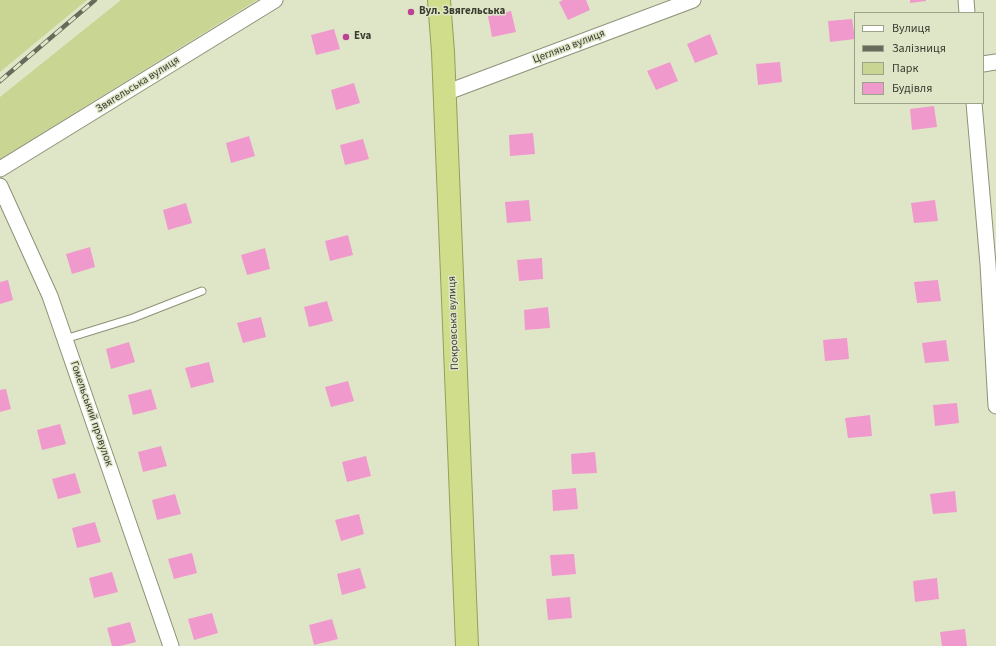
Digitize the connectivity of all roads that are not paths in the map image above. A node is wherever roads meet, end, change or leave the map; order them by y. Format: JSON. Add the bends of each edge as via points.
{"nodes":[{"id":1,"x":275,"y":0,"type":"edge"},
{"id":2,"x":439,"y":0,"type":"edge"},
{"id":3,"x":693,"y":0,"type":"edge"},
{"id":4,"x":966,"y":0,"type":"edge"},
{"id":5,"x":967,"y":12,"type":"edge"},
{"id":6,"x":996,"y":62,"type":"edge"},
{"id":7,"x":984,"y":64,"type":"edge"},
{"id":8,"x":445,"y":93,"type":"junction"},
{"id":9,"x":974,"y":104,"type":"edge"},
{"id":10,"x":0,"y":169,"type":"edge"},
{"id":11,"x":0,"y":186,"type":"edge"},
{"id":12,"x":202,"y":291,"type":"dead end"},
{"id":13,"x":65,"y":339,"type":"junction"},
{"id":14,"x":996,"y":406,"type":"edge"},
{"id":15,"x":171,"y":646,"type":"edge"},
{"id":16,"x":467,"y":646,"type":"edge"}],
"edges":[{"from":1,"to":10,"type":"street","name":"Звягельська вулиця"},
{"from":2,"to":8,"type":"highway","name":"Покровська вулиця"},
{"from":3,"to":8,"type":"street","name":"Цегляна вулиця"},
{"from":4,"to":5,"type":"street"},
{"from":6,"to":7,"type":"street"},
{"from":8,"to":16,"type":"highway","name":"Покровська вулиця"},
{"from":9,"to":14,"type":"street","via":[[988,264]]},
{"from":11,"to":13,"type":"street","name":"Гомельський провулок","via":[[50,296]]},
{"from":12,"to":13,"type":"lane","via":[[133,318]]},
{"from":13,"to":15,"type":"street","name":"Гомельський провулок"}]}
